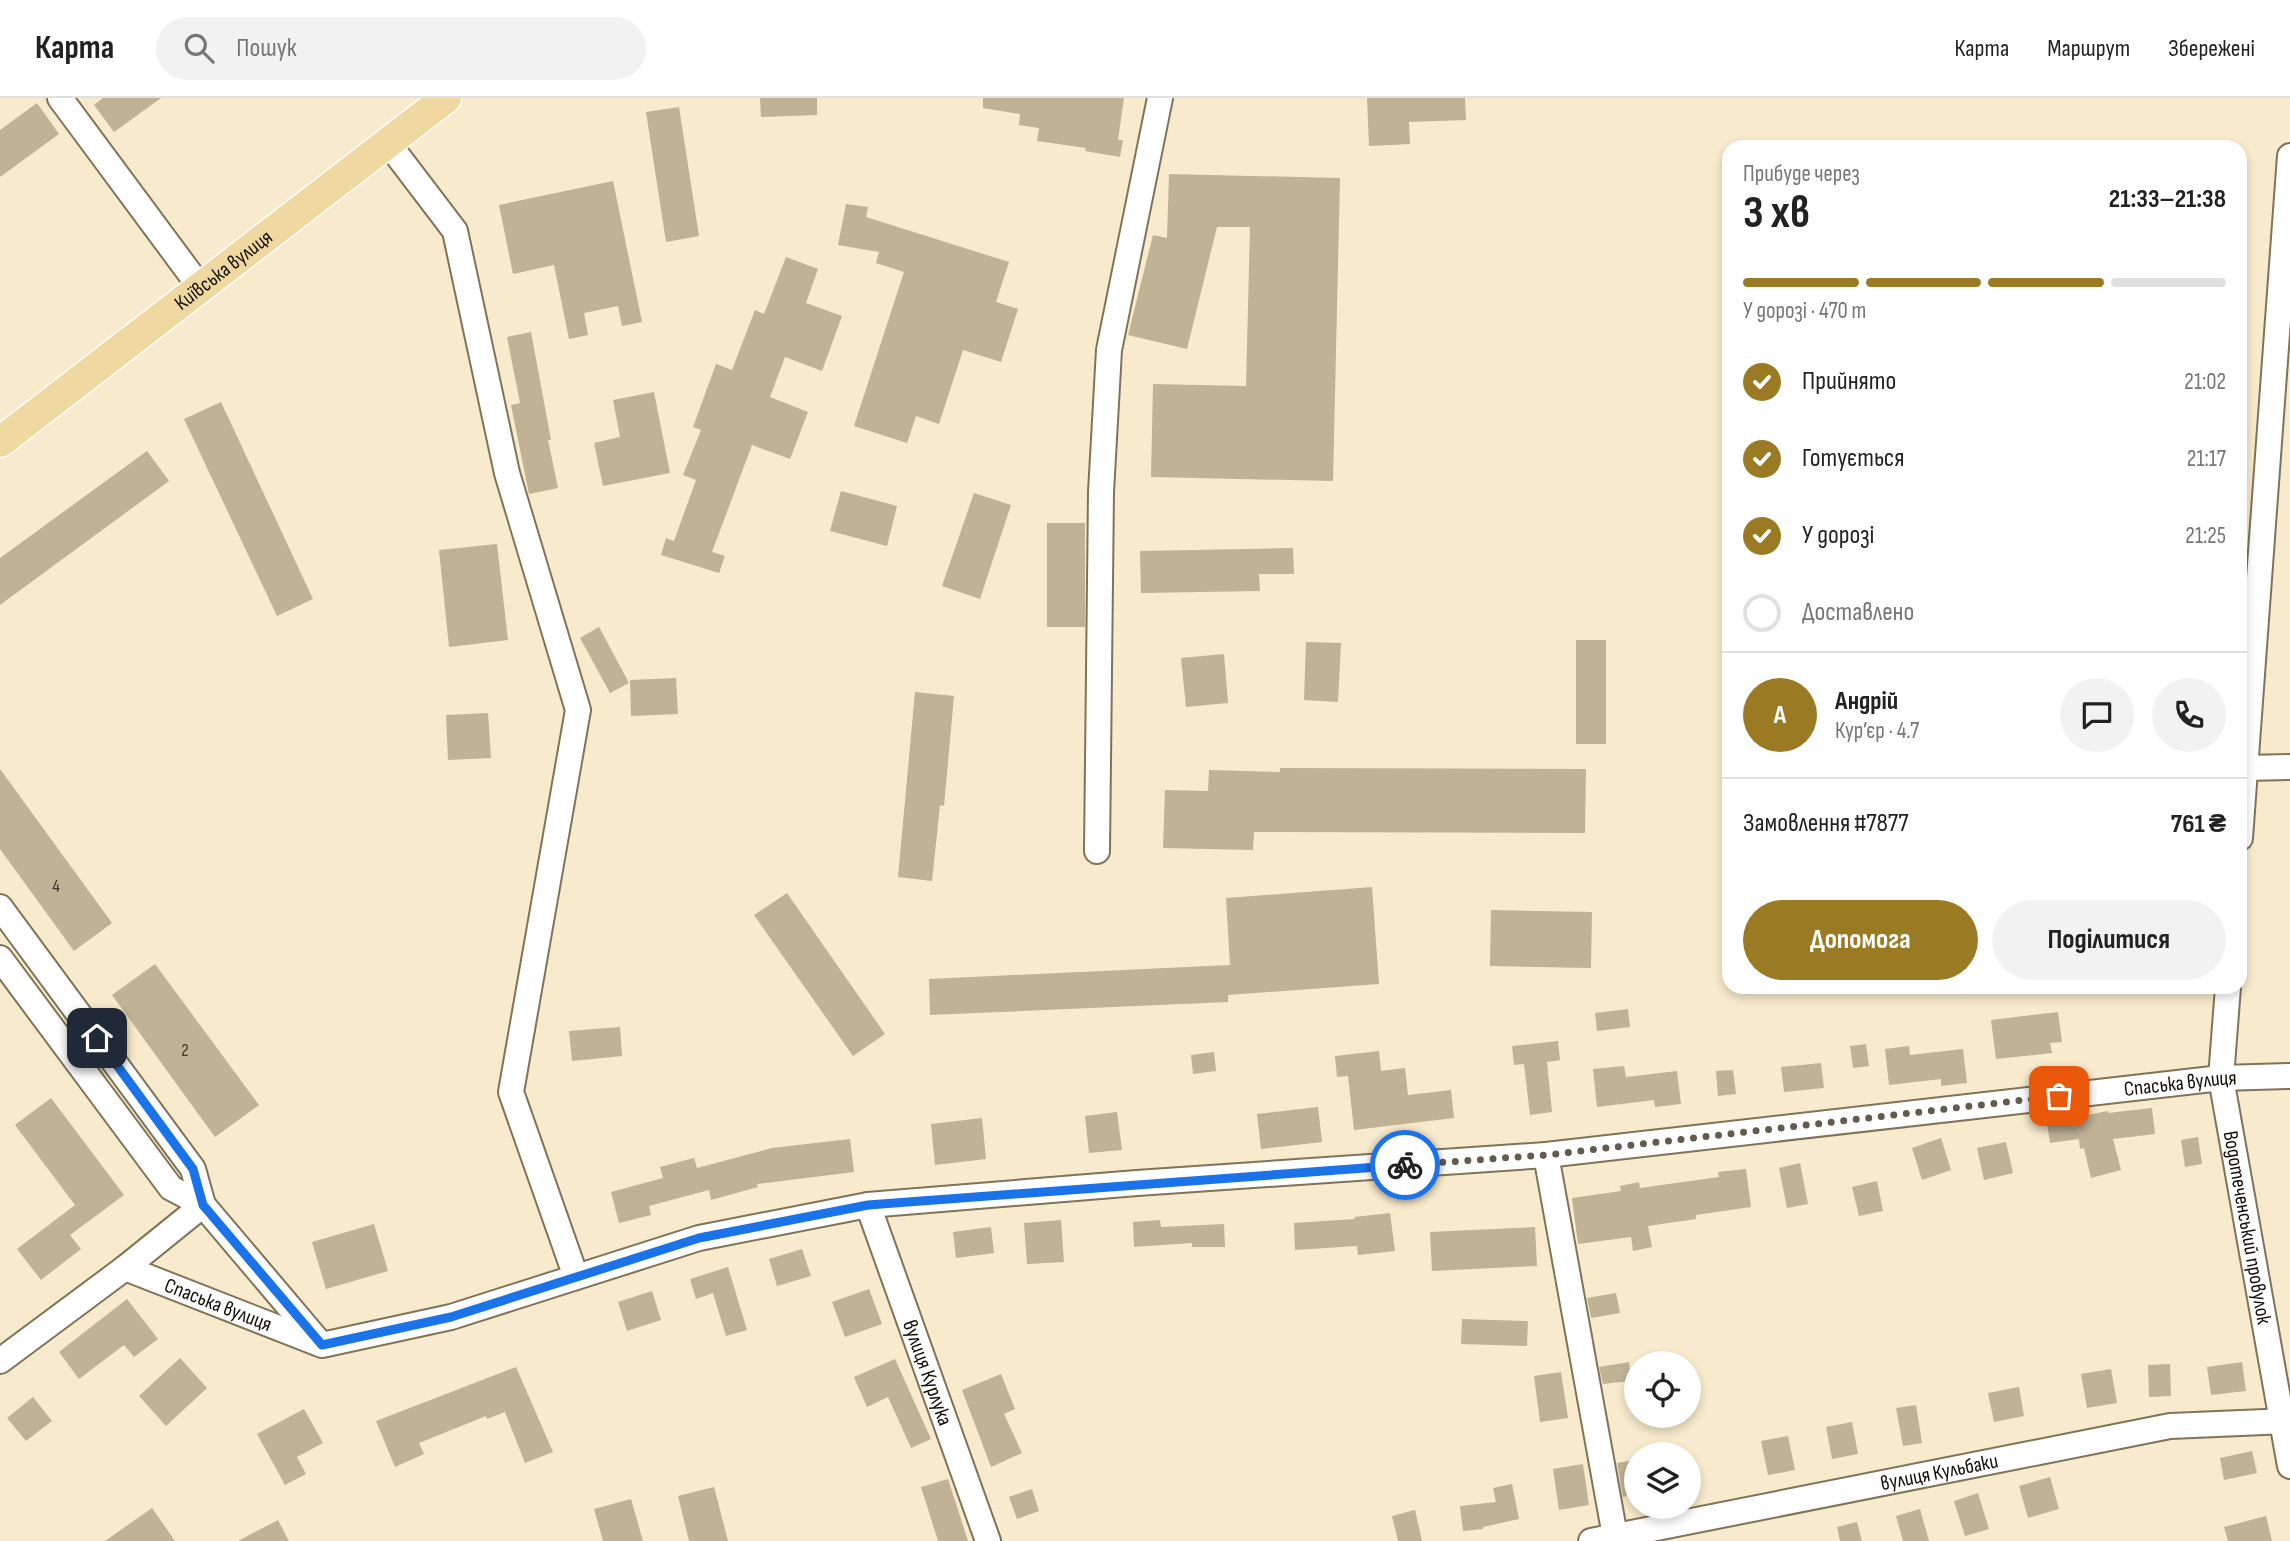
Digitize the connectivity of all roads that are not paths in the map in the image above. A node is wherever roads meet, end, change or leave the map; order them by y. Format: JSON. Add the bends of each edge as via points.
{"nodes":[{"id":1,"x":60,"y":98,"type":"edge"},
{"id":2,"x":446,"y":98,"type":"edge"},
{"id":3,"x":1160,"y":98,"type":"edge"},
{"id":4,"x":388,"y":143,"type":"junction"},
{"id":5,"x":2290,"y":156,"type":"edge"},
{"id":6,"x":200,"y":288,"type":"junction"},
{"id":7,"x":2283,"y":353,"type":"edge"},
{"id":8,"x":0,"y":442,"type":"edge"},
{"id":9,"x":2247,"y":757,"type":"edge"},
{"id":10,"x":2290,"y":767,"type":"edge"},
{"id":11,"x":2247,"y":768,"type":"edge"},
{"id":12,"x":1097,"y":850,"type":"dead end"},
{"id":13,"x":0,"y":907,"type":"edge"},
{"id":14,"x":0,"y":958,"type":"edge"},
{"id":15,"x":2227,"y":994,"type":"edge"},
{"id":16,"x":2290,"y":1076,"type":"edge"},
{"id":17,"x":2221,"y":1078,"type":"junction"},
{"id":18,"x":1546,"y":1155,"type":"junction"},
{"id":19,"x":203,"y":1205,"type":"junction"},
{"id":20,"x":868,"y":1205,"type":"junction"},
{"id":21,"x":125,"y":1268,"type":"junction"},
{"id":22,"x":576,"y":1277,"type":"junction"},
{"id":23,"x":322,"y":1345,"type":"junction"},
{"id":24,"x":0,"y":1361,"type":"edge"},
{"id":25,"x":2286,"y":1421,"type":"edge"},
{"id":26,"x":2290,"y":1466,"type":"edge"},
{"id":27,"x":1615,"y":1536,"type":"junction"},
{"id":28,"x":988,"y":1541,"type":"edge"},
{"id":29,"x":1591,"y":1541,"type":"edge"}],
"edges":[{"from":1,"to":6,"type":"street"},
{"from":2,"to":4,"type":"main road","name":"Київська вулиця"},
{"from":3,"to":12,"type":"street","via":[[1109,350],[1101,492]]},
{"from":4,"to":6,"type":"main road","name":"Київська вулиця"},
{"from":4,"to":22,"type":"street","via":[[455,231],[508,473],[578,710],[511,1092]]},
{"from":5,"to":7,"type":"street"},
{"from":6,"to":8,"type":"main road","name":"Київська вулиця"},
{"from":7,"to":9,"type":"street"},
{"from":10,"to":11,"type":"street"},
{"from":13,"to":19,"type":"street","via":[[193,1169]]},
{"from":14,"to":19,"type":"street","via":[[171,1188]]},
{"from":15,"to":17,"type":"street","name":"Водотеченський провулок"},
{"from":16,"to":17,"type":"street","name":"Спаська вулиця"},
{"from":17,"to":18,"type":"street","name":"Спаська вулиця"},
{"from":17,"to":25,"type":"street","name":"Водотеченський провулок"},
{"from":18,"to":20,"type":"street","name":"Спаська вулиця"},
{"from":18,"to":27,"type":"street"},
{"from":19,"to":21,"type":"street"},
{"from":19,"to":23,"type":"street"},
{"from":20,"to":22,"type":"street","name":"Спаська вулиця","via":[[699,1238]]},
{"from":20,"to":28,"type":"street","name":"вулиця Курлука"},
{"from":21,"to":23,"type":"street","name":"Спаська вулиця"},
{"from":21,"to":24,"type":"street"},
{"from":22,"to":23,"type":"street","name":"Спаська вулиця","via":[[451,1317]]},
{"from":25,"to":26,"type":"street","name":"Водотеченський провулок"},
{"from":25,"to":27,"type":"street","name":"вулиця Кульбаки","via":[[2170,1426]]},
{"from":27,"to":29,"type":"street","name":"вулиця Кульбаки"}]}
